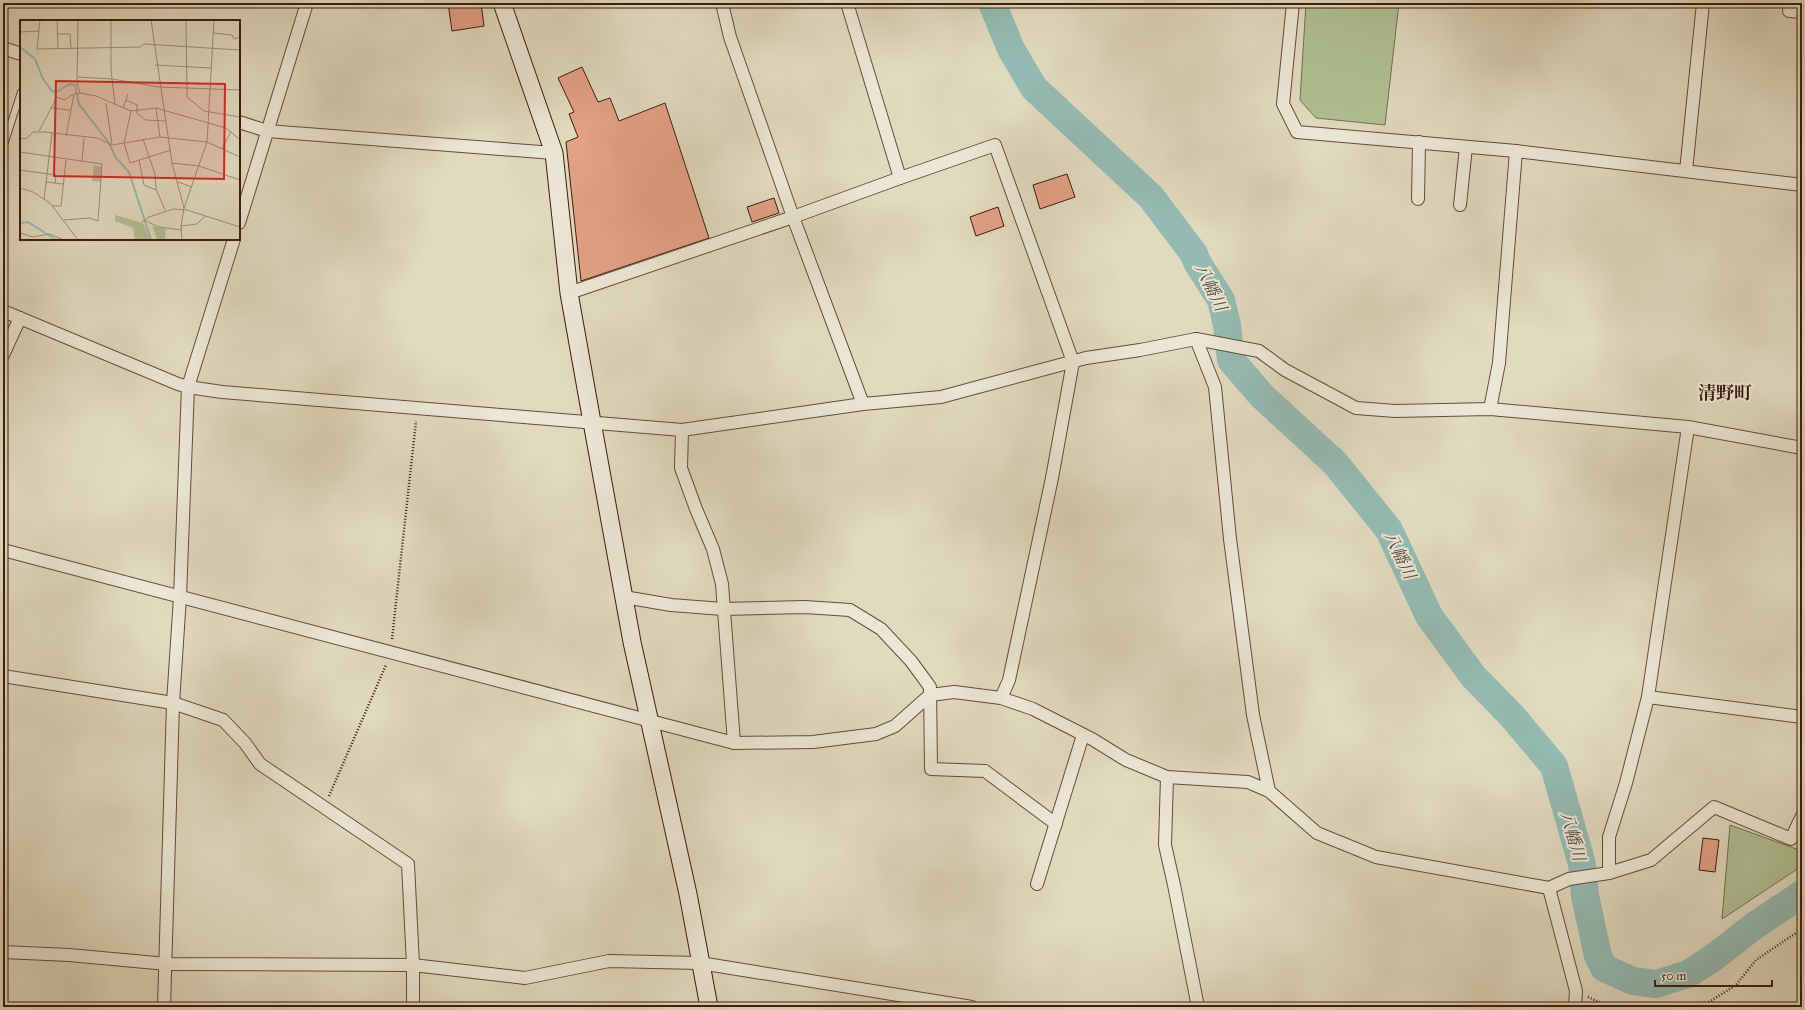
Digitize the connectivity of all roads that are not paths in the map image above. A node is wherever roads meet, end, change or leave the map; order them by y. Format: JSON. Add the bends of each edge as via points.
{"nodes":[{"id":1,"x":307,"y":3,"type":"edge"},
{"id":2,"x":502,"y":3,"type":"edge"},
{"id":3,"x":722,"y":3,"type":"edge"},
{"id":4,"x":846,"y":3,"type":"edge"},
{"id":5,"x":1293,"y":3,"type":"edge"},
{"id":6,"x":1703,"y":3,"type":"edge"},
{"id":7,"x":1790,"y":3,"type":"edge"},
{"id":8,"x":1802,"y":12,"type":"edge"},
{"id":9,"x":3,"y":48,"type":"edge"},
{"id":10,"x":20,"y":54,"type":"edge"},
{"id":11,"x":20,"y":95,"type":"edge"},
{"id":12,"x":240,"y":122,"type":"edge"},
{"id":13,"x":267,"y":131,"type":"junction"},
{"id":14,"x":1419,"y":142,"type":"junction"},
{"id":15,"x":1466,"y":147,"type":"junction"},
{"id":16,"x":3,"y":148,"type":"edge"},
{"id":17,"x":1516,"y":151,"type":"junction"},
{"id":18,"x":554,"y":153,"type":"junction"},
{"id":19,"x":1686,"y":171,"type":"junction"},
{"id":20,"x":900,"y":178,"type":"junction"},
{"id":21,"x":1802,"y":185,"type":"edge"},
{"id":22,"x":1418,"y":199,"type":"dead end"},
{"id":23,"x":1460,"y":205,"type":"dead end"},
{"id":24,"x":793,"y":217,"type":"junction"},
{"id":25,"x":240,"y":220,"type":"edge"},
{"id":26,"x":234,"y":240,"type":"edge"},
{"id":27,"x":569,"y":293,"type":"junction"},
{"id":28,"x":3,"y":311,"type":"edge"},
{"id":29,"x":20,"y":318,"type":"junction"},
{"id":30,"x":1196,"y":339,"type":"junction"},
{"id":31,"x":3,"y":355,"type":"edge"},
{"id":32,"x":1073,"y":362,"type":"junction"},
{"id":33,"x":188,"y":387,"type":"junction"},
{"id":34,"x":863,"y":404,"type":"junction"},
{"id":35,"x":1490,"y":409,"type":"junction"},
{"id":36,"x":592,"y":422,"type":"junction"},
{"id":37,"x":1688,"y":427,"type":"junction"},
{"id":38,"x":682,"y":430,"type":"junction"},
{"id":39,"x":1802,"y":448,"type":"edge"},
{"id":40,"x":3,"y":550,"type":"edge"},
{"id":41,"x":180,"y":597,"type":"junction"},
{"id":42,"x":624,"y":597,"type":"junction"},
{"id":43,"x":723,"y":609,"type":"junction"},
{"id":44,"x":3,"y":676,"type":"edge"},
{"id":45,"x":930,"y":696,"type":"junction"},
{"id":46,"x":1648,"y":697,"type":"junction"},
{"id":47,"x":1002,"y":698,"type":"junction"},
{"id":48,"x":173,"y":703,"type":"junction"},
{"id":49,"x":1802,"y":717,"type":"edge"},
{"id":50,"x":650,"y":722,"type":"junction"},
{"id":51,"x":1083,"y":736,"type":"junction"},
{"id":52,"x":734,"y":743,"type":"junction"},
{"id":53,"x":1168,"y":777,"type":"junction"},
{"id":54,"x":1269,"y":791,"type":"junction"},
{"id":55,"x":1802,"y":816,"type":"edge"},
{"id":56,"x":1056,"y":824,"type":"junction"},
{"id":57,"x":1609,"y":872,"type":"junction"},
{"id":58,"x":1037,"y":884,"type":"dead end"},
{"id":59,"x":1549,"y":888,"type":"junction"},
{"id":60,"x":3,"y":952,"type":"edge"},
{"id":61,"x":700,"y":963,"type":"junction"},
{"id":62,"x":167,"y":964,"type":"junction"},
{"id":63,"x":413,"y":965,"type":"junction"},
{"id":64,"x":164,"y":1007,"type":"edge"},
{"id":65,"x":413,"y":1007,"type":"edge"},
{"id":66,"x":709,"y":1007,"type":"edge"},
{"id":67,"x":972,"y":1007,"type":"edge"},
{"id":68,"x":1198,"y":1007,"type":"edge"},
{"id":69,"x":1575,"y":1007,"type":"edge"}],
"edges":[{"from":1,"to":13,"type":"street"},
{"from":2,"to":18,"type":"street"},
{"from":3,"to":24,"type":"street","via":[[730,37]]},
{"from":4,"to":20,"type":"street"},
{"from":5,"to":14,"type":"street","via":[[1283,104],[1297,132]]},
{"from":6,"to":19,"type":"street"},
{"from":7,"to":8,"type":"street","via":[[1789,11]]},
{"from":9,"to":10,"type":"street"},
{"from":11,"to":16,"type":"lane"},
{"from":12,"to":13,"type":"street"},
{"from":13,"to":18,"type":"street"},
{"from":13,"to":25,"type":"street"},
{"from":14,"to":15,"type":"street"},
{"from":14,"to":22,"type":"street"},
{"from":15,"to":17,"type":"street"},
{"from":15,"to":23,"type":"street"},
{"from":17,"to":19,"type":"street"},
{"from":17,"to":35,"type":"street","via":[[1499,363]]},
{"from":18,"to":27,"type":"street"},
{"from":19,"to":21,"type":"street"},
{"from":20,"to":24,"type":"street"},
{"from":20,"to":32,"type":"street","via":[[995,146]]},
{"from":24,"to":27,"type":"street"},
{"from":24,"to":34,"type":"street"},
{"from":26,"to":33,"type":"street"},
{"from":27,"to":36,"type":"street"},
{"from":28,"to":29,"type":"street"},
{"from":29,"to":31,"type":"street"},
{"from":29,"to":33,"type":"street"},
{"from":30,"to":32,"type":"street"},
{"from":30,"to":35,"type":"street","via":[[1259,351],[1286,370],[1356,408],[1395,411]]},
{"from":30,"to":54,"type":"street","via":[[1215,387],[1233,562],[1253,715]]},
{"from":32,"to":34,"type":"street","via":[[941,397]]},
{"from":32,"to":47,"type":"street","via":[[1052,478],[1009,680]]},
{"from":33,"to":36,"type":"street","via":[[230,393]]},
{"from":33,"to":41,"type":"street"},
{"from":34,"to":38,"type":"street"},
{"from":35,"to":37,"type":"street"},
{"from":36,"to":38,"type":"street"},
{"from":36,"to":42,"type":"street"},
{"from":37,"to":39,"type":"street"},
{"from":37,"to":46,"type":"street"},
{"from":38,"to":43,"type":"street","via":[[682,468],[713,549],[722,584]]},
{"from":40,"to":41,"type":"street"},
{"from":41,"to":48,"type":"street"},
{"from":41,"to":50,"type":"street"},
{"from":42,"to":43,"type":"street","via":[[671,605]]},
{"from":42,"to":50,"type":"street"},
{"from":43,"to":45,"type":"street","via":[[805,607],[850,610],[881,629],[912,661],[930,687]]},
{"from":43,"to":52,"type":"street"},
{"from":44,"to":48,"type":"street"},
{"from":45,"to":47,"type":"street","via":[[954,692]]},
{"from":45,"to":52,"type":"street","via":[[895,726],[876,734],[813,742]]},
{"from":45,"to":56,"type":"street","via":[[931,769],[985,771]]},
{"from":46,"to":49,"type":"street"},
{"from":46,"to":57,"type":"street","via":[[1609,837]]},
{"from":47,"to":51,"type":"street","via":[[1033,709]]},
{"from":48,"to":62,"type":"street"},
{"from":48,"to":63,"type":"street","via":[[223,720],[245,743],[260,764],[408,864]]},
{"from":50,"to":52,"type":"street"},
{"from":50,"to":61,"type":"street","via":[[688,894]]},
{"from":51,"to":53,"type":"street","via":[[1126,760]]},
{"from":51,"to":56,"type":"street"},
{"from":53,"to":54,"type":"street","via":[[1248,782]]},
{"from":53,"to":68,"type":"street","via":[[1165,845]]},
{"from":54,"to":59,"type":"street","via":[[1317,833],[1376,857]]},
{"from":55,"to":57,"type":"street","via":[[1791,839],[1714,807],[1651,860]]},
{"from":56,"to":58,"type":"street"},
{"from":57,"to":59,"type":"street","via":[[1568,879]]},
{"from":59,"to":69,"type":"street","via":[[1576,992]]},
{"from":60,"to":62,"type":"street"},
{"from":61,"to":63,"type":"street","via":[[609,961],[525,978]]},
{"from":61,"to":66,"type":"street"},
{"from":61,"to":67,"type":"street"},
{"from":62,"to":63,"type":"street"},
{"from":62,"to":64,"type":"street"},
{"from":63,"to":65,"type":"street"}]}
